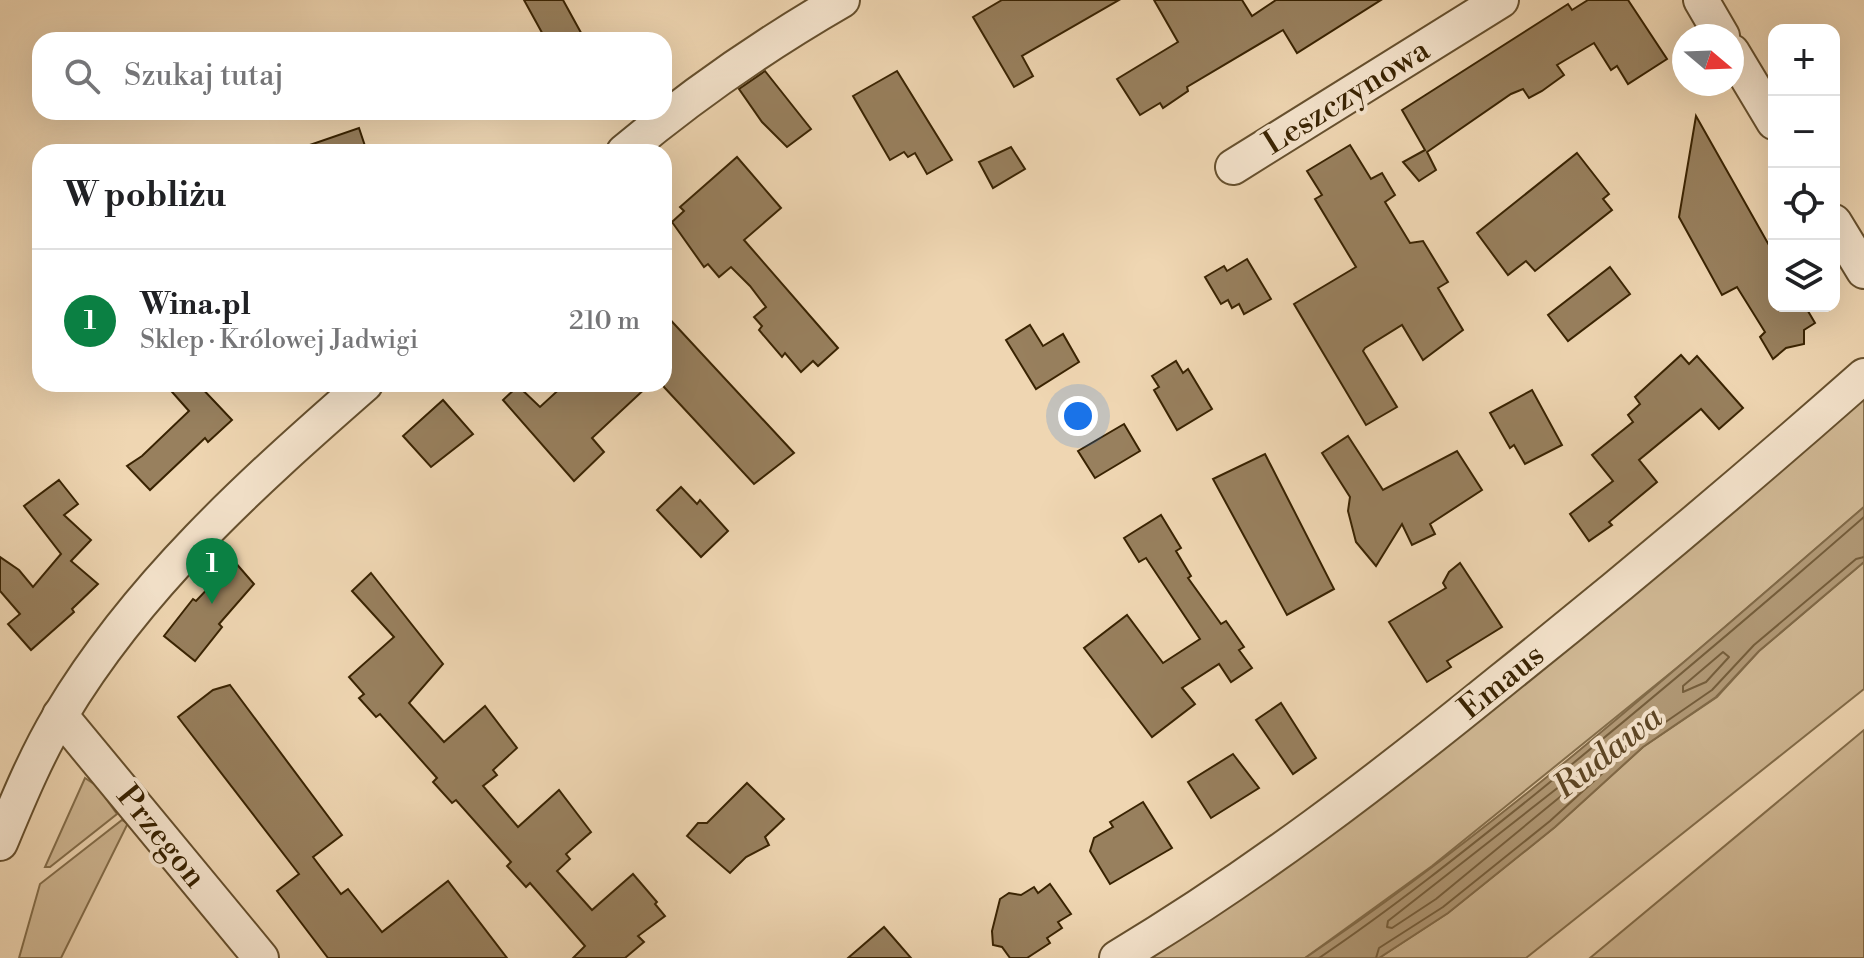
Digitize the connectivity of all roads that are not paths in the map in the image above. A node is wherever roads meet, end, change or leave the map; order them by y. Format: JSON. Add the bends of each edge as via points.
{"nodes":[{"id":1,"x":842,"y":0,"type":"edge"},
{"id":2,"x":1501,"y":0,"type":"edge"},
{"id":3,"x":1701,"y":0,"type":"edge"},
{"id":4,"x":1715,"y":24,"type":"edge"},
{"id":5,"x":1744,"y":72,"type":"edge"},
{"id":6,"x":672,"y":111,"type":"edge"},
{"id":7,"x":1768,"y":112,"type":"edge"},
{"id":8,"x":661,"y":120,"type":"edge"},
{"id":9,"x":633,"y":144,"type":"edge"},
{"id":10,"x":1233,"y":167,"type":"dead end"},
{"id":11,"x":1840,"y":232,"type":"edge"},
{"id":12,"x":1864,"y":271,"type":"edge"},
{"id":13,"x":1864,"y":376,"type":"edge"},
{"id":14,"x":357,"y":392,"type":"edge"},
{"id":15,"x":60,"y":715,"type":"junction"},
{"id":16,"x":9,"y":796,"type":"edge"},
{"id":17,"x":0,"y":843,"type":"edge"},
{"id":18,"x":261,"y":958,"type":"edge"},
{"id":19,"x":1117,"y":958,"type":"edge"}],
"edges":[{"from":1,"to":6,"type":"street","via":[[752,53]]},
{"from":2,"to":10,"type":"street","name":"Leszczynowa"},
{"from":3,"to":4,"type":"street"},
{"from":5,"to":7,"type":"street"},
{"from":8,"to":9,"type":"street"},
{"from":11,"to":12,"type":"street"},
{"from":13,"to":19,"type":"street","name":"Emaus","via":[[1730,494],[1361,794]]},
{"from":14,"to":15,"type":"street","via":[[165,573]]},
{"from":15,"to":16,"type":"street"},
{"from":15,"to":18,"type":"street","name":"Przegon"},
{"from":16,"to":17,"type":"street"}]}
